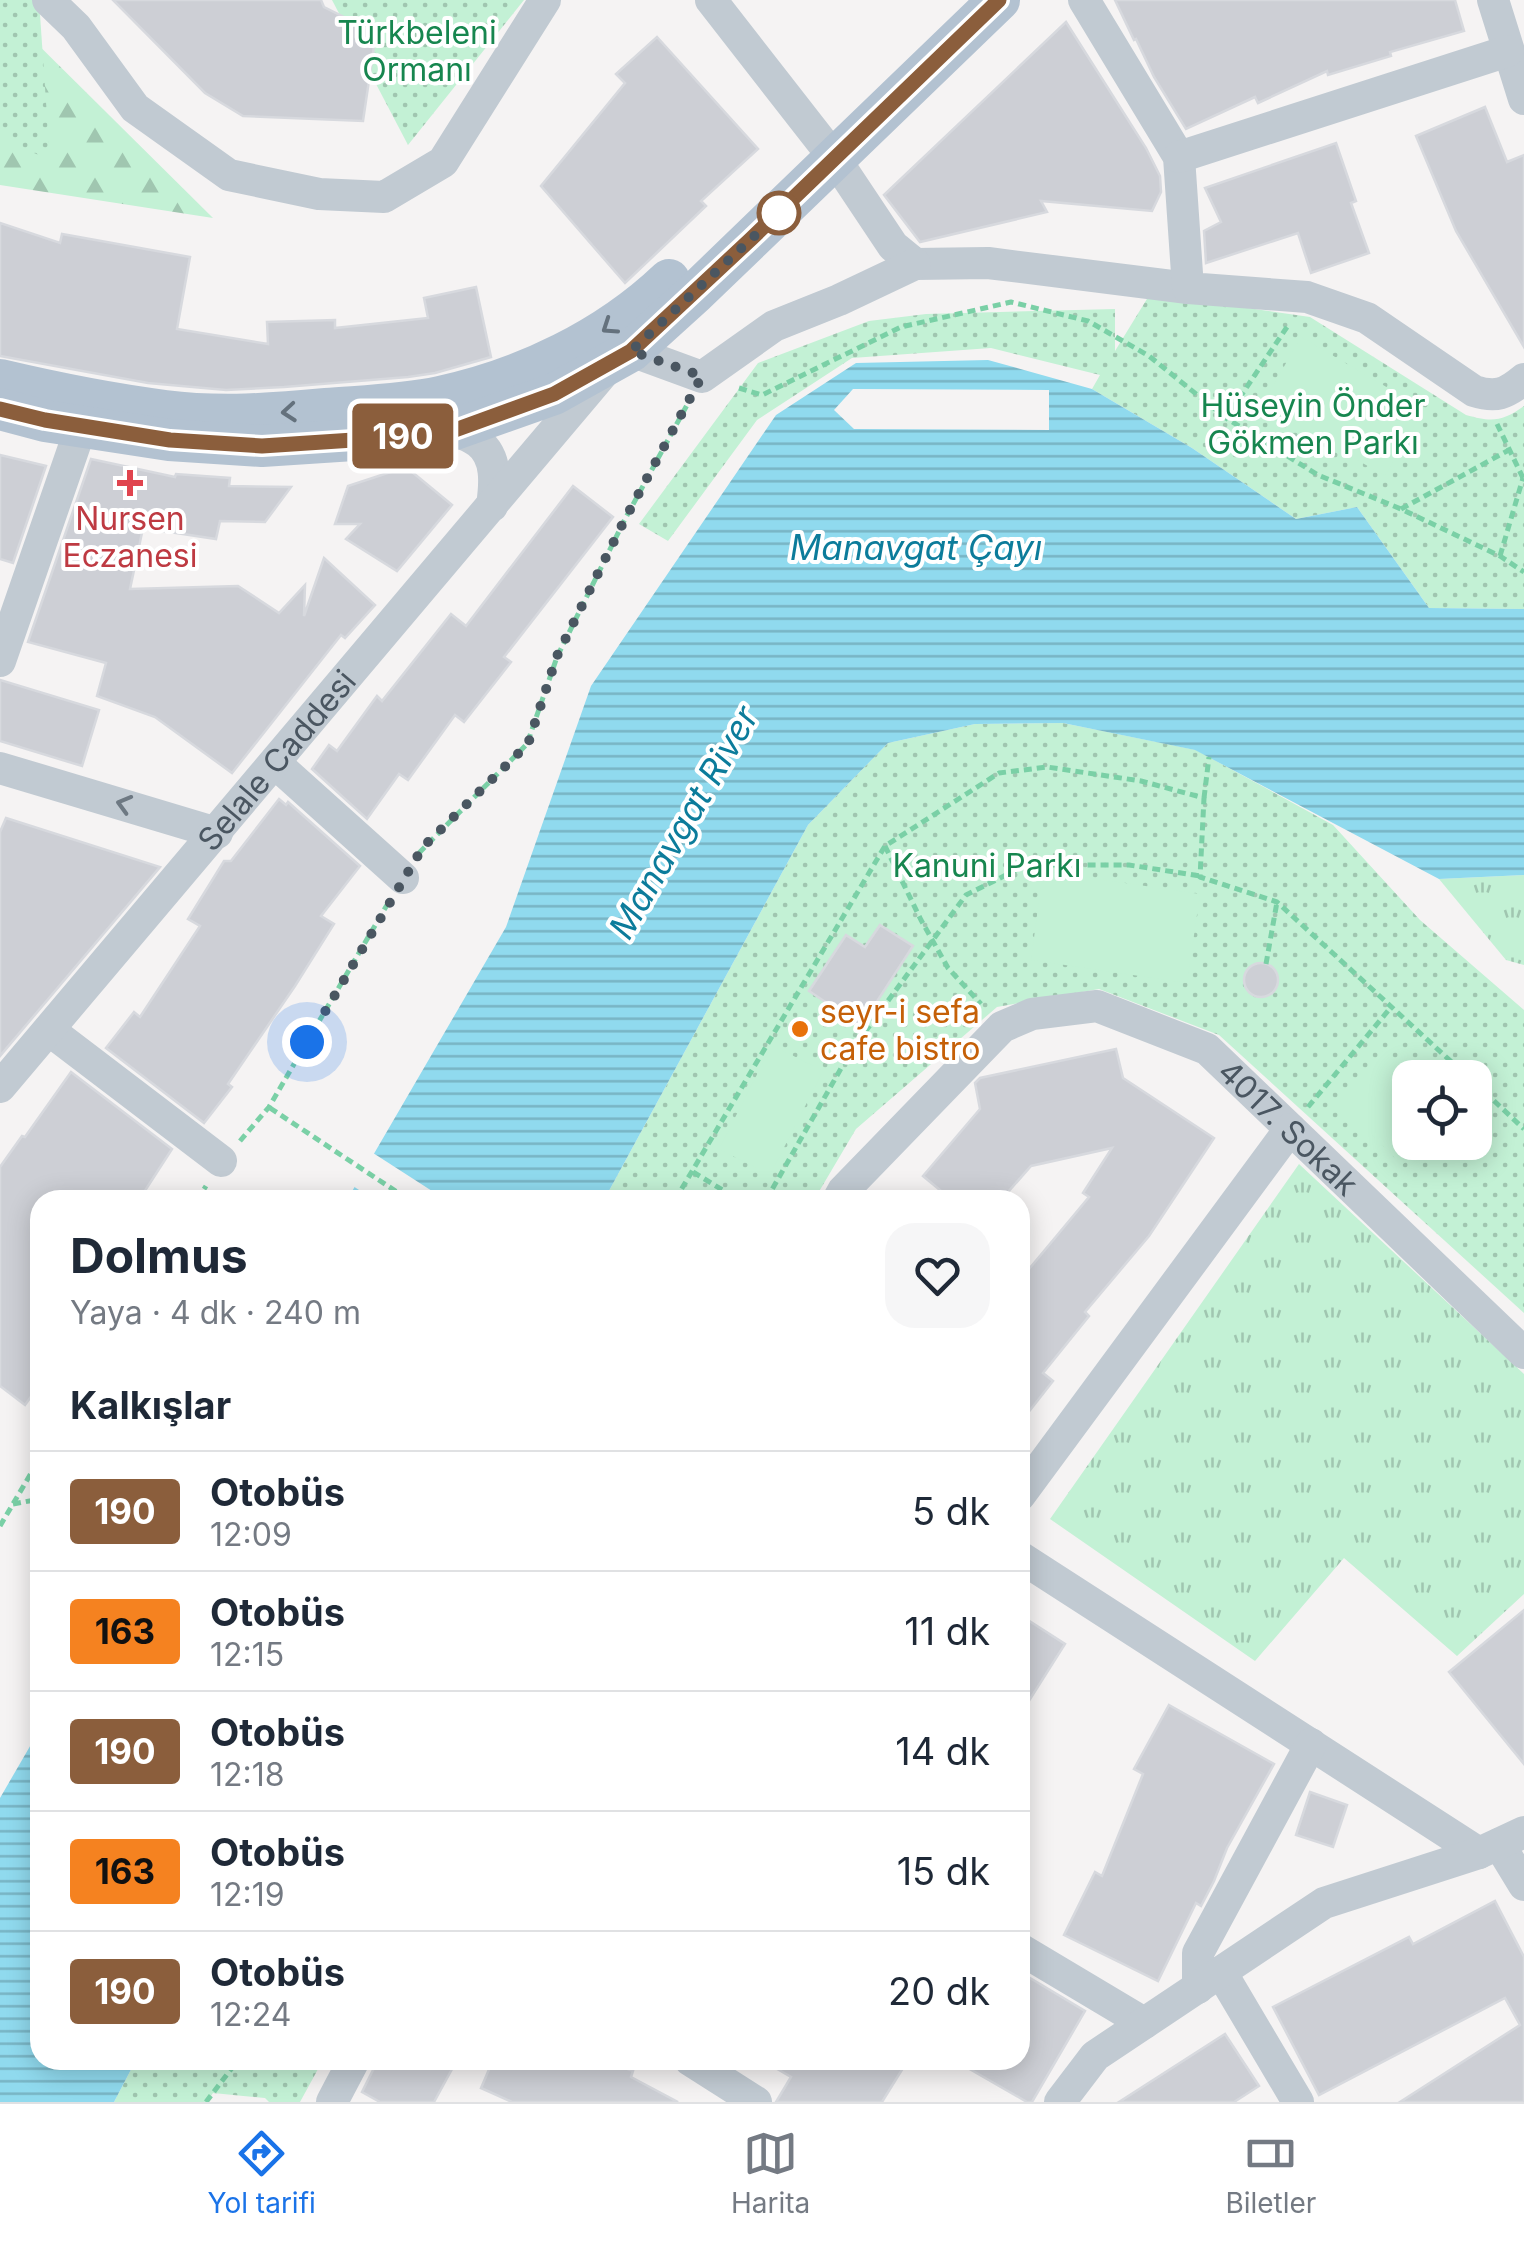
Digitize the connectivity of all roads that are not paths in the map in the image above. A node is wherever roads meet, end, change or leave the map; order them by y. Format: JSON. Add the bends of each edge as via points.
{"nodes":[{"id":1,"x":48,"y":0,"type":"edge"},
{"id":2,"x":545,"y":0,"type":"edge"},
{"id":3,"x":711,"y":0,"type":"edge"},
{"id":4,"x":963,"y":0,"type":"edge"},
{"id":5,"x":999,"y":0,"type":"edge"},
{"id":6,"x":1084,"y":0,"type":"edge"},
{"id":7,"x":1493,"y":0,"type":"edge"},
{"id":8,"x":1508,"y":50,"type":"junction"},
{"id":9,"x":1524,"y":99,"type":"edge"},
{"id":10,"x":826,"y":148,"type":"junction"},
{"id":11,"x":1179,"y":158,"type":"junction"},
{"id":12,"x":915,"y":264,"type":"junction"},
{"id":13,"x":1188,"y":288,"type":"junction"},
{"id":14,"x":622,"y":356,"type":"junction"},
{"id":15,"x":0,"y":380,"type":"edge"},
{"id":16,"x":1524,"y":380,"type":"edge"},
{"id":17,"x":0,"y":409,"type":"edge"},
{"id":18,"x":82,"y":427,"type":"junction"},
{"id":19,"x":455,"y":430,"type":"junction"},
{"id":20,"x":492,"y":506,"type":"junction"},
{"id":21,"x":0,"y":662,"type":"edge"},
{"id":22,"x":275,"y":763,"type":"junction"},
{"id":23,"x":0,"y":768,"type":"edge"},
{"id":24,"x":217,"y":832,"type":"junction"},
{"id":25,"x":403,"y":878,"type":"road end"},
{"id":26,"x":49,"y":1030,"type":"junction"},
{"id":27,"x":0,"y":1087,"type":"edge"},
{"id":28,"x":1290,"y":1129,"type":"junction"},
{"id":29,"x":222,"y":1162,"type":"road end"},
{"id":30,"x":844,"y":1190,"type":"edge"},
{"id":31,"x":1524,"y":1354,"type":"edge"},
{"id":32,"x":1030,"y":1481,"type":"edge"},
{"id":33,"x":1030,"y":1562,"type":"edge"},
{"id":34,"x":1312,"y":1744,"type":"junction"},
{"id":35,"x":1500,"y":1843,"type":"edge"},
{"id":36,"x":1524,"y":1885,"type":"edge"},
{"id":37,"x":1030,"y":1955,"type":"edge"},
{"id":38,"x":1209,"y":1980,"type":"junction"},
{"id":39,"x":1144,"y":2023,"type":"junction"},
{"id":40,"x":349,"y":2070,"type":"edge"},
{"id":41,"x":706,"y":2070,"type":"edge"},
{"id":42,"x":332,"y":2102,"type":"edge"},
{"id":43,"x":756,"y":2102,"type":"edge"},
{"id":44,"x":1060,"y":2102,"type":"edge"},
{"id":45,"x":1298,"y":2102,"type":"edge"}],
"edges":[{"from":1,"to":2,"type":"street","via":[[76,26],[135,108],[229,175],[319,194],[384,197],[443,162]]},
{"from":3,"to":10,"type":"street"},
{"from":4,"to":10,"type":"main road"},
{"from":5,"to":10,"type":"main road"},
{"from":6,"to":11,"type":"street"},
{"from":7,"to":8,"type":"street"},
{"from":8,"to":9,"type":"street"},
{"from":8,"to":11,"type":"street"},
{"from":10,"to":12,"type":"street","via":[[893,246]]},
{"from":10,"to":14,"type":"main road"},
{"from":10,"to":15,"type":"main road","one_way":true,"via":[[644,304],[584,344],[489,384],[436,398],[263,414],[169,412]]},
{"from":11,"to":13,"type":"street"},
{"from":12,"to":13,"type":"street","via":[[988,263]]},
{"from":12,"to":14,"type":"street","via":[[774,326],[702,376]]},
{"from":13,"to":16,"type":"street","via":[[1307,297],[1367,318],[1474,392],[1489,396]]},
{"from":14,"to":19,"type":"main road","via":[[554,394]]},
{"from":14,"to":20,"type":"street","name":"Selale Caddesi"},
{"from":17,"to":18,"type":"main road"},
{"from":18,"to":19,"type":"main road","via":[[262,446]]},
{"from":18,"to":21,"type":"street"},
{"from":19,"to":20,"type":"street","via":[[477,442],[492,462]]},
{"from":20,"to":22,"type":"street","name":"Selale Caddesi"},
{"from":22,"to":24,"type":"street","name":"Selale Caddesi"},
{"from":22,"to":25,"type":"street"},
{"from":24,"to":23,"type":"street","one_way":true},
{"from":24,"to":26,"type":"street","name":"Selale Caddesi"},
{"from":26,"to":27,"type":"street","name":"Selale Caddesi"},
{"from":26,"to":29,"type":"street"},
{"from":28,"to":30,"type":"street","name":"4017. Sokak","via":[[1207,1049],[1097,1006],[1032,1014],[1002,1027]]},
{"from":28,"to":31,"type":"street","name":"4017. Sokak"},
{"from":28,"to":32,"type":"street"},
{"from":33,"to":34,"type":"street"},
{"from":34,"to":35,"type":"street"},
{"from":34,"to":38,"type":"street","via":[[1198,1953]]},
{"from":35,"to":36,"type":"street"},
{"from":35,"to":38,"type":"street","via":[[1324,1903]]},
{"from":37,"to":39,"type":"street"},
{"from":38,"to":39,"type":"street"},
{"from":38,"to":45,"type":"street"},
{"from":39,"to":44,"type":"street","via":[[1095,2056]]},
{"from":40,"to":42,"type":"street"},
{"from":41,"to":43,"type":"street"}]}
